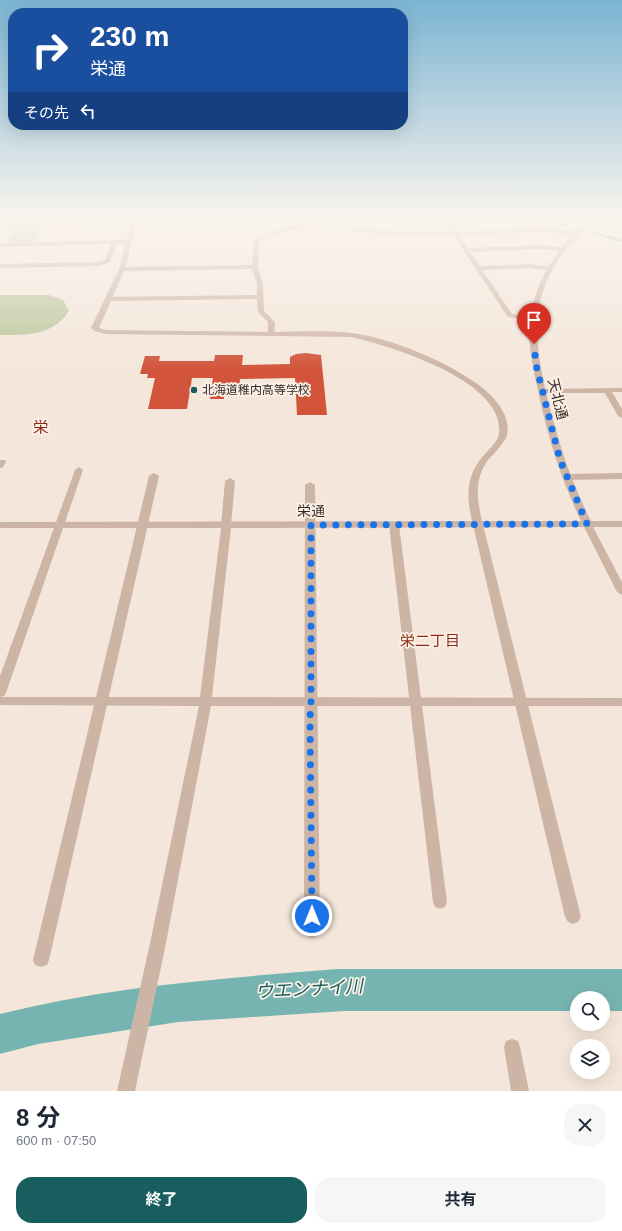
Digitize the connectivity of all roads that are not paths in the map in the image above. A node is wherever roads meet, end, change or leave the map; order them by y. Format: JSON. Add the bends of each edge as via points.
{"nodes":[{"id":1,"x":255,"y":267,"type":"edge"},
{"id":2,"x":194,"y":268,"type":"edge"},
{"id":3,"x":480,"y":268,"type":"edge"},
{"id":4,"x":549,"y":268,"type":"edge"},
{"id":5,"x":122,"y":269,"type":"joint"},
{"id":6,"x":259,"y":297,"type":"junction"},
{"id":7,"x":108,"y":299,"type":"junction"},
{"id":8,"x":533,"y":318,"type":"junction"},
{"id":9,"x":271,"y":333,"type":"junction"},
{"id":10,"x":607,"y":390,"type":"junction"},
{"id":11,"x":622,"y":390,"type":"edge"},
{"id":12,"x":542,"y":391,"type":"junction"},
{"id":13,"x":622,"y":416,"type":"edge"},
{"id":14,"x":79,"y":470,"type":"dead end"},
{"id":15,"x":154,"y":476,"type":"dead end"},
{"id":16,"x":622,"y":476,"type":"edge"},
{"id":17,"x":566,"y":477,"type":"junction"},
{"id":18,"x":230,"y":481,"type":"dead end"},
{"id":19,"x":310,"y":485,"type":"dead end"},
{"id":20,"x":587,"y":524,"type":"junction"},
{"id":21,"x":622,"y":524,"type":"edge"},
{"id":22,"x":0,"y":525,"type":"edge"},
{"id":23,"x":143,"y":525,"type":"junction"},
{"id":24,"x":226,"y":525,"type":"junction"},
{"id":25,"x":311,"y":525,"type":"junction"},
{"id":26,"x":394,"y":525,"type":"junction"},
{"id":27,"x":478,"y":525,"type":"junction"},
{"id":28,"x":60,"y":526,"type":"junction"},
{"id":29,"x":622,"y":592,"type":"edge"},
{"id":30,"x":0,"y":693,"type":"edge"},
{"id":31,"x":0,"y":701,"type":"edge"},
{"id":32,"x":102,"y":701,"type":"junction"},
{"id":33,"x":206,"y":701,"type":"junction"},
{"id":34,"x":520,"y":701,"type":"junction"},
{"id":35,"x":311,"y":702,"type":"junction"},
{"id":36,"x":416,"y":702,"type":"junction"},
{"id":37,"x":622,"y":702,"type":"edge"},
{"id":38,"x":440,"y":902,"type":"dead end"},
{"id":39,"x":573,"y":917,"type":"dead end"},
{"id":40,"x":312,"y":931,"type":"dead end"},
{"id":41,"x":41,"y":960,"type":"dead end"},
{"id":42,"x":512,"y":1047,"type":"dead end"},
{"id":43,"x":127,"y":1083,"type":"edge"},
{"id":44,"x":520,"y":1091,"type":"edge"}],
"edges":[{"from":1,"to":6,"type":"street","via":[[260,284]]},
{"from":2,"to":5,"type":"street"},
{"from":3,"to":8,"type":"street","via":[[510,316]]},
{"from":4,"to":8,"type":"street","name":"天北通"},
{"from":5,"to":7,"type":"street"},
{"from":6,"to":7,"type":"street"},
{"from":6,"to":9,"type":"street","via":[[261,312],[272,322]]},
{"from":7,"to":9,"type":"street","via":[[95,328],[97,331]]},
{"from":8,"to":12,"type":"street","name":"天北通","via":[[536,365]]},
{"from":9,"to":27,"type":"street","via":[[339,334],[374,340],[425,357],[448,368],[490,399],[500,411],[502,435],[475,475],[472,500]]},
{"from":10,"to":11,"type":"street"},
{"from":10,"to":12,"type":"street"},
{"from":10,"to":13,"type":"street"},
{"from":12,"to":17,"type":"street","name":"天北通"},
{"from":14,"to":28,"type":"street"},
{"from":15,"to":23,"type":"street"},
{"from":16,"to":17,"type":"street"},
{"from":17,"to":20,"type":"street","name":"天北通"},
{"from":18,"to":24,"type":"street"},
{"from":19,"to":25,"type":"street"},
{"from":20,"to":21,"type":"street","name":"栄通"},
{"from":20,"to":27,"type":"street","name":"栄通"},
{"from":20,"to":29,"type":"street","name":"天北通"},
{"from":22,"to":28,"type":"street","name":"栄通"},
{"from":23,"to":24,"type":"street","name":"栄通"},
{"from":23,"to":28,"type":"street","name":"栄通"},
{"from":23,"to":32,"type":"street"},
{"from":24,"to":25,"type":"street","name":"栄通"},
{"from":24,"to":33,"type":"street"},
{"from":25,"to":26,"type":"street","name":"栄通"},
{"from":25,"to":35,"type":"street"},
{"from":26,"to":27,"type":"street","name":"栄通"},
{"from":26,"to":36,"type":"street"},
{"from":27,"to":34,"type":"street"},
{"from":28,"to":30,"type":"street"},
{"from":31,"to":32,"type":"street"},
{"from":32,"to":33,"type":"street"},
{"from":32,"to":41,"type":"street"},
{"from":33,"to":35,"type":"street"},
{"from":33,"to":43,"type":"street","via":[[157,948]]},
{"from":34,"to":36,"type":"street"},
{"from":34,"to":37,"type":"street"},
{"from":34,"to":39,"type":"street"},
{"from":35,"to":36,"type":"street"},
{"from":35,"to":40,"type":"street"},
{"from":36,"to":38,"type":"street"},
{"from":42,"to":44,"type":"street"}]}
